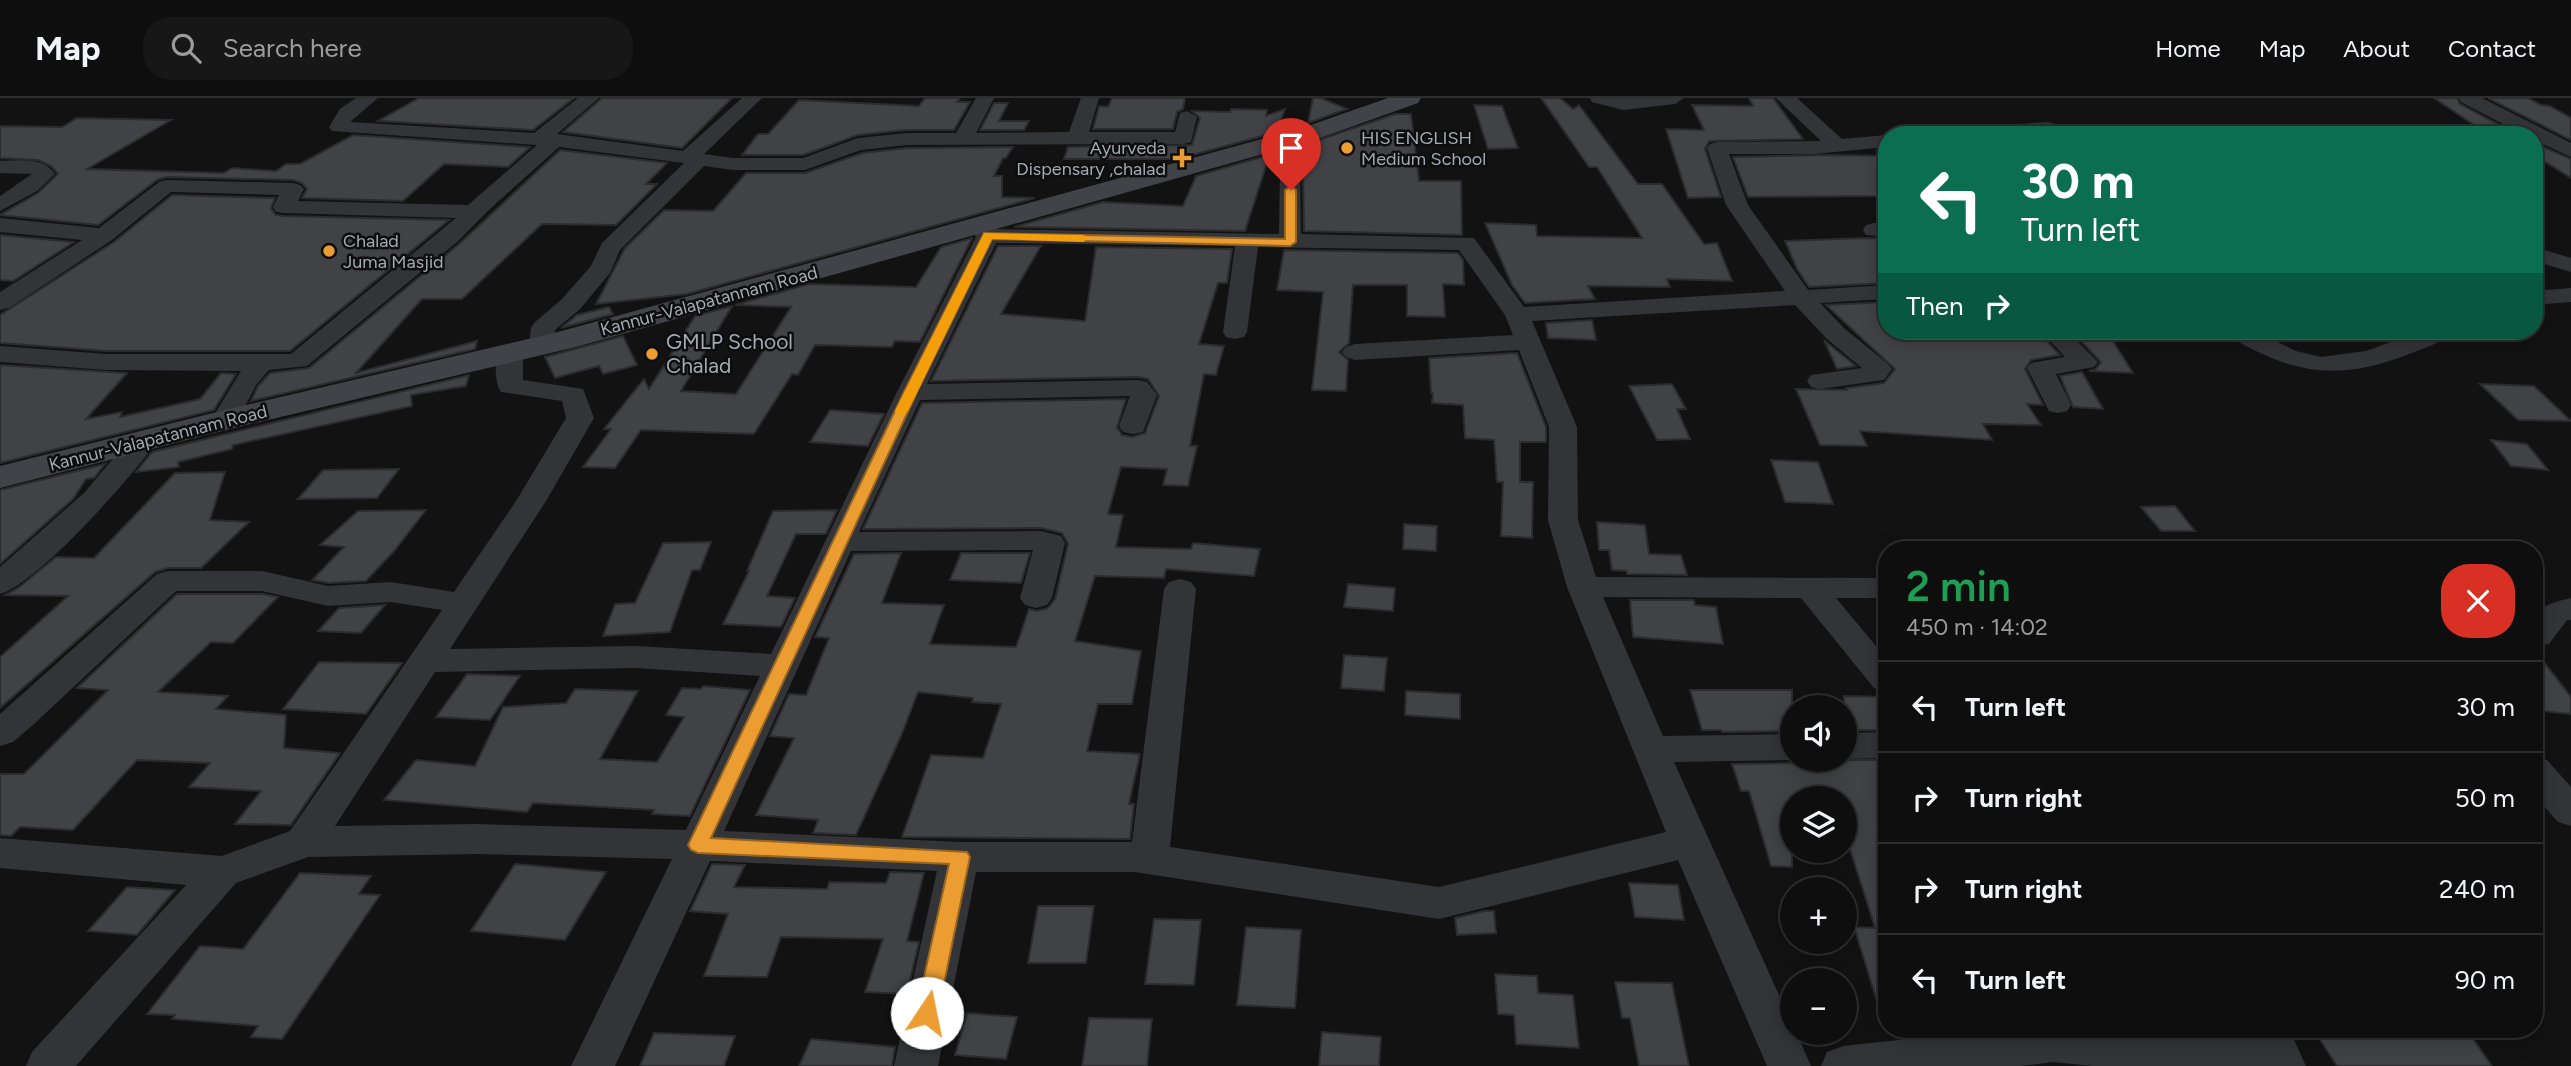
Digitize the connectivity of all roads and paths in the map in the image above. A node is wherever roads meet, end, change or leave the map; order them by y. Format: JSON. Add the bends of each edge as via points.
{"nodes":[{"id":1,"x":369,"y":98,"type":"edge"},
{"id":2,"x":590,"y":98,"type":"edge"},
{"id":3,"x":753,"y":98,"type":"edge"},
{"id":4,"x":985,"y":98,"type":"edge"},
{"id":5,"x":1090,"y":98,"type":"edge"},
{"id":6,"x":1410,"y":98,"type":"edge"},
{"id":7,"x":1599,"y":98,"type":"edge"},
{"id":8,"x":1675,"y":98,"type":"edge"},
{"id":9,"x":1785,"y":98,"type":"edge"},
{"id":10,"x":2468,"y":98,"type":"edge"},
{"id":11,"x":1187,"y":117,"type":"dead end"},
{"id":12,"x":2522,"y":126,"type":"edge"},
{"id":13,"x":964,"y":137,"type":"junction"},
{"id":14,"x":2543,"y":137,"type":"edge"},
{"id":15,"x":1184,"y":138,"type":"junction"},
{"id":16,"x":547,"y":139,"type":"junction"},
{"id":17,"x":1077,"y":140,"type":"junction"},
{"id":18,"x":1878,"y":142,"type":"edge"},
{"id":19,"x":1269,"y":145,"type":"junction"},
{"id":20,"x":1837,"y":146,"type":"junction"},
{"id":21,"x":2571,"y":151,"type":"edge"},
{"id":22,"x":694,"y":158,"type":"junction"},
{"id":23,"x":1214,"y":161,"type":"junction"},
{"id":24,"x":0,"y":167,"type":"edge"},
{"id":25,"x":0,"y":205,"type":"edge"},
{"id":26,"x":475,"y":212,"type":"junction"},
{"id":27,"x":0,"y":225,"type":"edge"},
{"id":28,"x":984,"y":231,"type":"junction"},
{"id":29,"x":104,"y":235,"type":"junction"},
{"id":30,"x":1247,"y":242,"type":"junction"},
{"id":31,"x":1290,"y":242,"type":"junction"},
{"id":32,"x":2543,"y":257,"type":"edge"},
{"id":33,"x":2571,"y":265,"type":"edge"},
{"id":34,"x":1878,"y":292,"type":"edge"},
{"id":35,"x":2571,"y":295,"type":"edge"},
{"id":36,"x":1801,"y":297,"type":"junction"},
{"id":37,"x":2543,"y":297,"type":"edge"},
{"id":38,"x":0,"y":303,"type":"edge"},
{"id":39,"x":1523,"y":329,"type":"junction"},
{"id":40,"x":1235,"y":332,"type":"dead end"},
{"id":41,"x":2062,"y":340,"type":"edge"},
{"id":42,"x":2254,"y":340,"type":"edge"},
{"id":43,"x":2421,"y":340,"type":"edge"},
{"id":44,"x":542,"y":345,"type":"junction"},
{"id":45,"x":1355,"y":352,"type":"dead end"},
{"id":46,"x":510,"y":353,"type":"junction"},
{"id":47,"x":0,"y":354,"type":"edge"},
{"id":48,"x":261,"y":363,"type":"junction"},
{"id":49,"x":1820,"y":381,"type":"dead end"},
{"id":50,"x":911,"y":392,"type":"junction"},
{"id":51,"x":2058,"y":405,"type":"dead end"},
{"id":52,"x":225,"y":420,"type":"junction"},
{"id":53,"x":1133,"y":426,"type":"dead end"},
{"id":54,"x":143,"y":441,"type":"junction"},
{"id":55,"x":0,"y":477,"type":"edge"},
{"id":56,"x":840,"y":542,"type":"junction"},
{"id":57,"x":0,"y":584,"type":"edge"},
{"id":58,"x":1583,"y":587,"type":"junction"},
{"id":59,"x":1810,"y":588,"type":"junction"},
{"id":60,"x":1878,"y":588,"type":"edge"},
{"id":61,"x":1180,"y":589,"type":"dead end"},
{"id":62,"x":1037,"y":598,"type":"dead end"},
{"id":63,"x":462,"y":605,"type":"junction"},
{"id":64,"x":2571,"y":609,"type":"edge"},
{"id":65,"x":2543,"y":628,"type":"edge"},
{"id":66,"x":425,"y":661,"type":"junction"},
{"id":67,"x":782,"y":666,"type":"junction"},
{"id":68,"x":1878,"y":670,"type":"edge"},
{"id":69,"x":0,"y":733,"type":"edge"},
{"id":70,"x":1878,"y":745,"type":"edge"},
{"id":71,"x":1857,"y":746,"type":"edge"},
{"id":72,"x":1780,"y":747,"type":"edge"},
{"id":73,"x":1650,"y":749,"type":"junction"},
{"id":74,"x":2543,"y":780,"type":"edge"},
{"id":75,"x":2571,"y":812,"type":"edge"},
{"id":76,"x":304,"y":842,"type":"junction"},
{"id":77,"x":1689,"y":842,"type":"junction"},
{"id":78,"x":698,"y":845,"type":"junction"},
{"id":79,"x":0,"y":853,"type":"edge"},
{"id":80,"x":960,"y":857,"type":"junction"},
{"id":81,"x":1149,"y":859,"type":"junction"},
{"id":82,"x":222,"y":872,"type":"junction"},
{"id":83,"x":2277,"y":1050,"type":"edge"},
{"id":84,"x":48,"y":1066,"type":"edge"},
{"id":85,"x":593,"y":1066,"type":"edge"},
{"id":86,"x":916,"y":1066,"type":"edge"},
{"id":87,"x":1789,"y":1066,"type":"edge"},
{"id":88,"x":1843,"y":1066,"type":"edge"}],
"edges":[{"from":1,"to":16,"type":"street","via":[[349,111],[339,127]]},
{"from":2,"to":16,"type":"street"},
{"from":3,"to":22,"type":"street"},
{"from":4,"to":13,"type":"street"},
{"from":5,"to":17,"type":"street"},
{"from":6,"to":19,"type":"main road","name":"Kannur-Valapatannam Road"},
{"from":7,"to":8,"type":"street","via":[[1623,104]]},
{"from":9,"to":20,"type":"street"},
{"from":10,"to":12,"type":"street"},
{"from":11,"to":15,"type":"street"},
{"from":13,"to":17,"type":"street"},
{"from":13,"to":22,"type":"street","via":[[858,144],[805,164],[733,164]]},
{"from":14,"to":21,"type":"street"},
{"from":15,"to":17,"type":"street"},
{"from":15,"to":23,"type":"street"},
{"from":16,"to":22,"type":"street"},
{"from":16,"to":26,"type":"street"},
{"from":18,"to":20,"type":"street"},
{"from":19,"to":23,"type":"main road","name":"Kannur-Valapatannam Road"},
{"from":19,"to":31,"type":"street","via":[[1290,170]]},
{"from":20,"to":36,"type":"street","via":[[1717,148],[1737,205]]},
{"from":22,"to":44,"type":"street","via":[[610,248],[602,268],[571,303],[543,328]]},
{"from":23,"to":28,"type":"main road","name":"Kannur-Valapatannam Road"},
{"from":24,"to":25,"type":"street","via":[[36,167],[45,174]]},
{"from":26,"to":29,"type":"street","via":[[284,207],[293,189],[166,186]]},
{"from":26,"to":48,"type":"street","via":[[298,361]]},
{"from":27,"to":29,"type":"street"},
{"from":28,"to":30,"type":"street"},
{"from":28,"to":44,"type":"main road","name":"Kannur-Valapatannam Road"},
{"from":28,"to":50,"type":"street"},
{"from":29,"to":38,"type":"street"},
{"from":30,"to":31,"type":"street"},
{"from":30,"to":40,"type":"street"},
{"from":31,"to":39,"type":"street","via":[[1466,243]]},
{"from":32,"to":33,"type":"street"},
{"from":34,"to":36,"type":"street"},
{"from":35,"to":37,"type":"street"},
{"from":36,"to":39,"type":"street"},
{"from":36,"to":49,"type":"street","via":[[1836,334],[1880,369],[1875,374]]},
{"from":39,"to":45,"type":"street"},
{"from":39,"to":58,"type":"street","via":[[1563,427],[1563,520]]},
{"from":41,"to":51,"type":"street","via":[[2085,362],[2040,368]]},
{"from":42,"to":43,"type":"street","via":[[2306,363],[2366,360]]},
{"from":44,"to":46,"type":"main road","name":"Kannur-Valapatannam Road"},
{"from":46,"to":52,"type":"main road","name":"Kannur-Valapatannam Road"},
{"from":46,"to":63,"type":"street","via":[[510,386],[574,395],[580,418]]},
{"from":47,"to":48,"type":"street","via":[[107,362]]},
{"from":48,"to":52,"type":"street","via":[[244,383]]},
{"from":50,"to":53,"type":"street","via":[[1138,388],[1144,395]]},
{"from":50,"to":56,"type":"street"},
{"from":52,"to":54,"type":"main road","name":"Kannur-Valapatannam Road"},
{"from":54,"to":55,"type":"main road","name":"Kannur-Valapatannam Road"},
{"from":54,"to":57,"type":"street","via":[[118,477]]},
{"from":56,"to":62,"type":"street","via":[[1041,540],[1050,543]]},
{"from":56,"to":67,"type":"street"},
{"from":58,"to":59,"type":"street"},
{"from":58,"to":73,"type":"street"},
{"from":59,"to":60,"type":"street"},
{"from":59,"to":68,"type":"street"},
{"from":61,"to":81,"type":"street"},
{"from":63,"to":66,"type":"street"},
{"from":63,"to":69,"type":"street","via":[[391,592],[328,596],[262,582],[168,581]]},
{"from":64,"to":65,"type":"street","via":[[2556,612]]},
{"from":66,"to":67,"type":"street","via":[[636,657]]},
{"from":66,"to":76,"type":"street"},
{"from":67,"to":78,"type":"street"},
{"from":70,"to":71,"type":"street"},
{"from":72,"to":73,"type":"street"},
{"from":73,"to":77,"type":"street"},
{"from":74,"to":75,"type":"street"},
{"from":76,"to":78,"type":"street","via":[[476,839]]},
{"from":76,"to":82,"type":"street"},
{"from":77,"to":81,"type":"street","via":[[1439,903]]},
{"from":77,"to":87,"type":"street"},
{"from":78,"to":80,"type":"street"},
{"from":78,"to":85,"type":"street"},
{"from":79,"to":82,"type":"street"},
{"from":80,"to":81,"type":"street"},
{"from":80,"to":86,"type":"street"},
{"from":82,"to":84,"type":"street"},
{"from":83,"to":88,"type":"street","via":[[2208,1057],[2053,1043]]}]}
